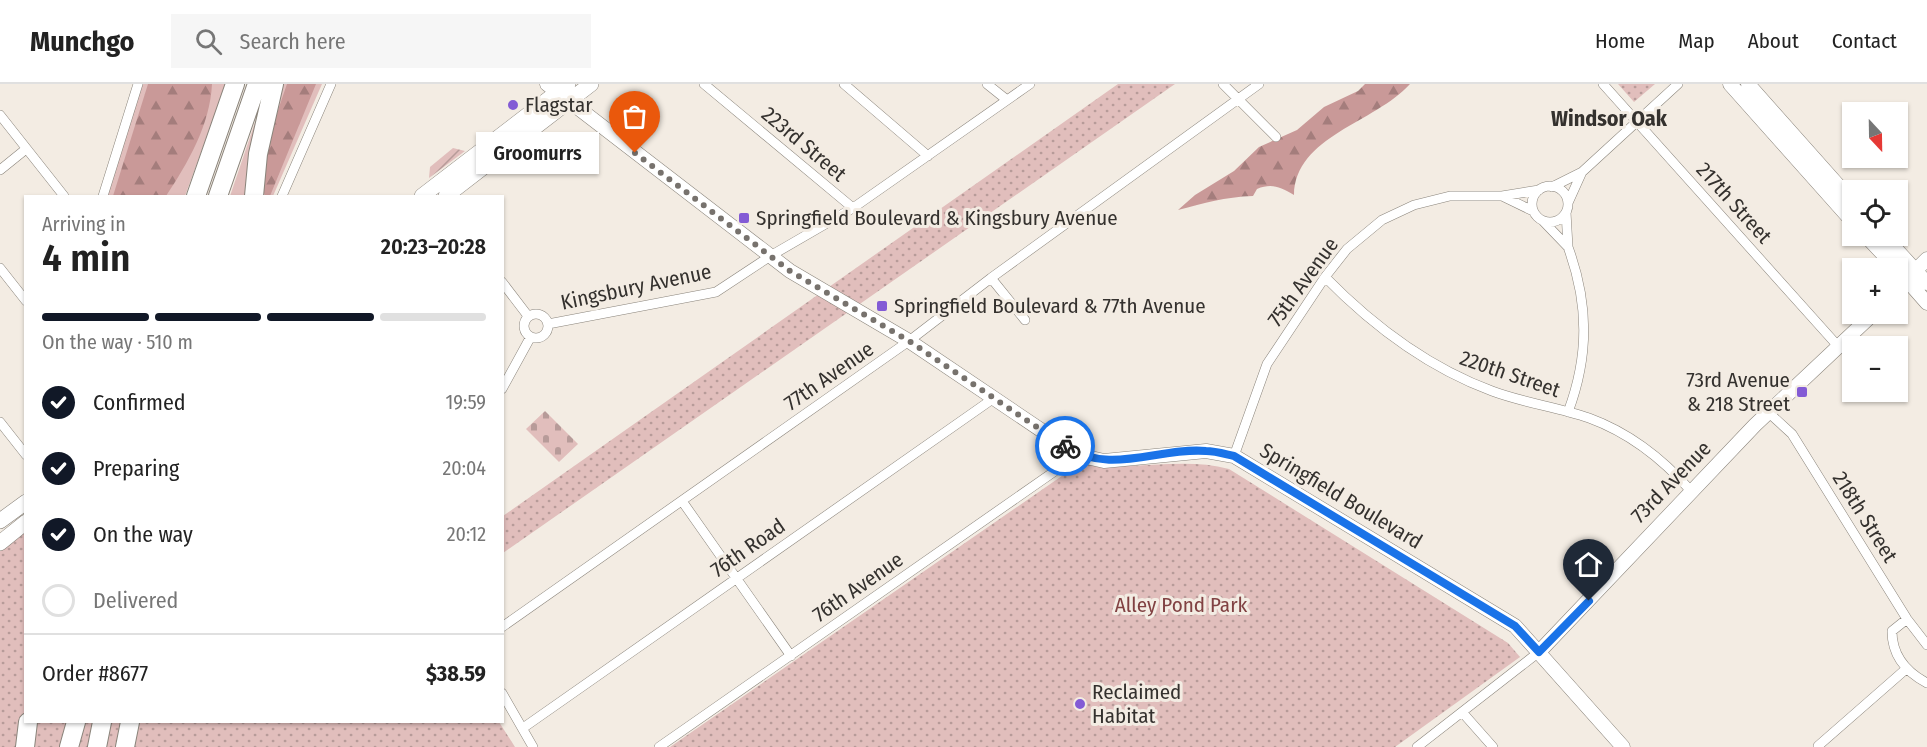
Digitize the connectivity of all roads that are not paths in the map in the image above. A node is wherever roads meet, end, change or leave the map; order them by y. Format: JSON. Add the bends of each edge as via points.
{"nodes":[{"id":1,"x":138,"y":84,"type":"edge"},
{"id":2,"x":235,"y":84,"type":"edge"},
{"id":3,"x":257,"y":84,"type":"edge"},
{"id":4,"x":274,"y":84,"type":"edge"},
{"id":5,"x":331,"y":84,"type":"edge"},
{"id":6,"x":591,"y":84,"type":"edge"},
{"id":7,"x":704,"y":84,"type":"edge"},
{"id":8,"x":844,"y":84,"type":"edge"},
{"id":9,"x":987,"y":84,"type":"edge"},
{"id":10,"x":1030,"y":84,"type":"edge"},
{"id":11,"x":1223,"y":84,"type":"edge"},
{"id":12,"x":1259,"y":84,"type":"edge"},
{"id":13,"x":1603,"y":84,"type":"edge"},
{"id":14,"x":1678,"y":84,"type":"edge"},
{"id":15,"x":1730,"y":84,"type":"edge"},
{"id":16,"x":1748,"y":84,"type":"edge"},
{"id":17,"x":560,"y":90,"type":"edge"},
{"id":18,"x":1236,"y":99,"type":"junction"},
{"id":19,"x":1007,"y":100,"type":"junction"},
{"id":20,"x":0,"y":115,"type":"edge"},
{"id":21,"x":1636,"y":121,"type":"junction"},
{"id":22,"x":1276,"y":137,"type":"dead end"},
{"id":23,"x":27,"y":149,"type":"junction"},
{"id":24,"x":928,"y":156,"type":"junction"},
{"id":25,"x":0,"y":170,"type":"edge"},
{"id":26,"x":1582,"y":172,"type":"junction"},
{"id":27,"x":1552,"y":187,"type":"junction"},
{"id":28,"x":1539,"y":190,"type":"junction"},
{"id":29,"x":1842,"y":190,"type":"edge"},
{"id":30,"x":430,"y":194,"type":"edge"},
{"id":31,"x":63,"y":195,"type":"edge"},
{"id":32,"x":103,"y":195,"type":"edge"},
{"id":33,"x":196,"y":195,"type":"edge"},
{"id":34,"x":218,"y":195,"type":"edge"},
{"id":35,"x":254,"y":195,"type":"edge"},
{"id":36,"x":282,"y":195,"type":"edge"},
{"id":37,"x":447,"y":195,"type":"edge"},
{"id":38,"x":1502,"y":196,"type":"junction"},
{"id":39,"x":1567,"y":207,"type":"junction"},
{"id":40,"x":853,"y":208,"type":"junction"},
{"id":41,"x":1842,"y":210,"type":"edge"},
{"id":42,"x":1533,"y":211,"type":"junction"},
{"id":43,"x":1543,"y":221,"type":"junction"},
{"id":44,"x":1875,"y":246,"type":"edge"},
{"id":45,"x":1568,"y":247,"type":"junction"},
{"id":46,"x":771,"y":255,"type":"junction"},
{"id":47,"x":1887,"y":258,"type":"edge"},
{"id":48,"x":1927,"y":259,"type":"edge"},
{"id":49,"x":0,"y":268,"type":"edge"},
{"id":50,"x":1908,"y":272,"type":"edge"},
{"id":51,"x":1324,"y":277,"type":"junction"},
{"id":52,"x":1908,"y":277,"type":"edge"},
{"id":53,"x":991,"y":278,"type":"junction"},
{"id":54,"x":1908,"y":281,"type":"edge"},
{"id":55,"x":1927,"y":283,"type":"edge"},
{"id":56,"x":504,"y":285,"type":"edge"},
{"id":57,"x":24,"y":298,"type":"edge"},
{"id":58,"x":1927,"y":303,"type":"edge"},
{"id":59,"x":528,"y":316,"type":"junction"},
{"id":60,"x":1024,"y":320,"type":"dead end"},
{"id":61,"x":548,"y":324,"type":"junction"},
{"id":62,"x":1861,"y":324,"type":"edge"},
{"id":63,"x":530,"y":338,"type":"junction"},
{"id":64,"x":909,"y":341,"type":"junction"},
{"id":65,"x":1837,"y":345,"type":"junction"},
{"id":66,"x":504,"y":385,"type":"edge"},
{"id":67,"x":994,"y":398,"type":"junction"},
{"id":68,"x":1568,"y":412,"type":"junction"},
{"id":69,"x":1768,"y":412,"type":"junction"},
{"id":70,"x":0,"y":422,"type":"edge"},
{"id":71,"x":24,"y":452,"type":"edge"},
{"id":72,"x":1078,"y":454,"type":"junction"},
{"id":73,"x":1234,"y":456,"type":"junction"},
{"id":74,"x":1691,"y":491,"type":"junction"},
{"id":75,"x":682,"y":501,"type":"junction"},
{"id":76,"x":24,"y":503,"type":"edge"},
{"id":77,"x":0,"y":521,"type":"edge"},
{"id":78,"x":24,"y":524,"type":"edge"},
{"id":79,"x":0,"y":543,"type":"edge"},
{"id":80,"x":737,"y":579,"type":"junction"},
{"id":81,"x":1907,"y":619,"type":"junction"},
{"id":82,"x":504,"y":626,"type":"edge"},
{"id":83,"x":1927,"y":645,"type":"edge"},
{"id":84,"x":1539,"y":652,"type":"junction"},
{"id":85,"x":791,"y":656,"type":"junction"},
{"id":86,"x":1906,"y":669,"type":"junction"},
{"id":87,"x":1927,"y":683,"type":"edge"},
{"id":88,"x":504,"y":696,"type":"edge"},
{"id":89,"x":1462,"y":712,"type":"junction"},
{"id":90,"x":28,"y":723,"type":"edge"},
{"id":91,"x":78,"y":723,"type":"edge"},
{"id":92,"x":78,"y":723,"type":"edge"},
{"id":93,"x":102,"y":723,"type":"edge"},
{"id":94,"x":108,"y":723,"type":"edge"},
{"id":95,"x":130,"y":723,"type":"edge"},
{"id":96,"x":523,"y":728,"type":"junction"},
{"id":97,"x":25,"y":744,"type":"edge"},
{"id":98,"x":1818,"y":746,"type":"edge"},
{"id":99,"x":69,"y":747,"type":"edge"},
{"id":100,"x":76,"y":747,"type":"edge"},
{"id":101,"x":97,"y":747,"type":"edge"},
{"id":102,"x":106,"y":747,"type":"edge"},
{"id":103,"x":125,"y":747,"type":"edge"},
{"id":104,"x":533,"y":747,"type":"edge"},
{"id":105,"x":658,"y":747,"type":"edge"},
{"id":106,"x":1417,"y":747,"type":"edge"},
{"id":107,"x":1493,"y":747,"type":"edge"},
{"id":108,"x":1623,"y":747,"type":"edge"}],
"edges":[{"from":1,"to":32,"type":"street"},
{"from":2,"to":33,"type":"highway"},
{"from":3,"to":34,"type":"highway"},
{"from":4,"to":35,"type":"highway","via":[[258,154]]},
{"from":5,"to":36,"type":"street"},
{"from":6,"to":17,"type":"main road"},
{"from":7,"to":40,"type":"street","name":"223rd Street"},
{"from":8,"to":24,"type":"street"},
{"from":9,"to":19,"type":"street"},
{"from":10,"to":19,"type":"street","name":"Kingsbury Avenue"},
{"from":11,"to":18,"type":"street"},
{"from":12,"to":18,"type":"street","name":"77th Avenue"},
{"from":13,"to":21,"type":"street","name":"217th Street"},
{"from":14,"to":21,"type":"street"},
{"from":15,"to":41,"type":"main road"},
{"from":16,"to":29,"type":"main road"},
{"from":17,"to":30,"type":"main road"},
{"from":17,"to":37,"type":"main road"},
{"from":17,"to":46,"type":"main road","name":"Springfield Boulevard"},
{"from":18,"to":22,"type":"street"},
{"from":18,"to":53,"type":"street","name":"77th Avenue"},
{"from":19,"to":24,"type":"street","name":"Kingsbury Avenue"},
{"from":20,"to":23,"type":"street"},
{"from":21,"to":26,"type":"street"},
{"from":21,"to":65,"type":"street","name":"217th Street"},
{"from":23,"to":25,"type":"street"},
{"from":23,"to":31,"type":"street"},
{"from":24,"to":40,"type":"street","name":"Kingsbury Avenue"},
{"from":26,"to":27,"type":"street"},
{"from":26,"to":39,"type":"street"},
{"from":27,"to":28,"type":"street"},
{"from":27,"to":39,"type":"street","via":[[1561,191]]},
{"from":28,"to":38,"type":"street","name":"75th Avenue"},
{"from":28,"to":42,"type":"street","via":[[1532,202]]},
{"from":38,"to":42,"type":"street","name":"75th Avenue"},
{"from":38,"to":51,"type":"street","name":"75th Avenue","via":[[1450,196],[1394,214],[1347,249]]},
{"from":39,"to":43,"type":"street","via":[[1556,221]]},
{"from":39,"to":45,"type":"street"},
{"from":40,"to":46,"type":"street","name":"Kingsbury Avenue"},
{"from":42,"to":43,"type":"street"},
{"from":43,"to":45,"type":"street"},
{"from":44,"to":47,"type":"main road"},
{"from":45,"to":68,"type":"street","via":[[1583,298],[1586,335],[1580,377]]},
{"from":46,"to":61,"type":"street","name":"Kingsbury Avenue","via":[[716,292]]},
{"from":46,"to":64,"type":"main road","name":"Springfield Boulevard","via":[[790,271]]},
{"from":48,"to":50,"type":"main road"},
{"from":49,"to":57,"type":"street"},
{"from":51,"to":68,"type":"street","name":"220th Street","via":[[1384,331],[1437,366],[1491,391]]},
{"from":51,"to":73,"type":"street","name":"75th Avenue","via":[[1267,364]]},
{"from":52,"to":55,"type":"main road"},
{"from":53,"to":60,"type":"street"},
{"from":53,"to":64,"type":"street","name":"77th Avenue"},
{"from":54,"to":58,"type":"main road"},
{"from":56,"to":59,"type":"street"},
{"from":59,"to":61,"type":"street","via":[[538,314]]},
{"from":59,"to":63,"type":"street","via":[[523,328]]},
{"from":61,"to":63,"type":"street","via":[[544,336]]},
{"from":62,"to":65,"type":"main road","name":"73rd Avenue"},
{"from":63,"to":66,"type":"street"},
{"from":64,"to":67,"type":"main road","name":"Springfield Boulevard"},
{"from":64,"to":75,"type":"street","name":"77th Avenue"},
{"from":65,"to":69,"type":"main road","name":"73rd Avenue"},
{"from":67,"to":72,"type":"main road","name":"Springfield Boulevard"},
{"from":67,"to":80,"type":"street","name":"76th Road"},
{"from":68,"to":74,"type":"street","name":"220th Street","via":[[1629,437],[1660,459]]},
{"from":69,"to":74,"type":"main road","name":"73rd Avenue"},
{"from":69,"to":81,"type":"street","name":"218th Street","via":[[1792,434]]},
{"from":70,"to":71,"type":"street"},
{"from":72,"to":73,"type":"main road","name":"Springfield Boulevard","via":[[1104,461],[1206,451]]},
{"from":72,"to":85,"type":"street","name":"76th Avenue"},
{"from":73,"to":84,"type":"main road","name":"Springfield Boulevard","via":[[1515,626]]},
{"from":74,"to":84,"type":"main road","name":"73rd Avenue"},
{"from":75,"to":80,"type":"street"},
{"from":75,"to":82,"type":"street","name":"77th Avenue"},
{"from":76,"to":77,"type":"main road"},
{"from":78,"to":79,"type":"main road"},
{"from":80,"to":85,"type":"street"},
{"from":80,"to":96,"type":"street","name":"76th Road"},
{"from":81,"to":83,"type":"street","name":"218th Street"},
{"from":81,"to":86,"type":"street","via":[[1895,627],[1892,635],[1896,653]]},
{"from":84,"to":89,"type":"street","name":"73rd Avenue"},
{"from":84,"to":108,"type":"main road","name":"Springfield Boulevard"},
{"from":85,"to":105,"type":"street","name":"76th Avenue"},
{"from":86,"to":87,"type":"street"},
{"from":86,"to":98,"type":"street"},
{"from":88,"to":96,"type":"street"},
{"from":89,"to":106,"type":"street","name":"73rd Avenue"},
{"from":89,"to":107,"type":"street"},
{"from":90,"to":97,"type":"highway"},
{"from":91,"to":99,"type":"highway"},
{"from":92,"to":100,"type":"highway"},
{"from":93,"to":101,"type":"highway"},
{"from":94,"to":102,"type":"highway"},
{"from":95,"to":103,"type":"highway"},
{"from":96,"to":104,"type":"street"}]}
